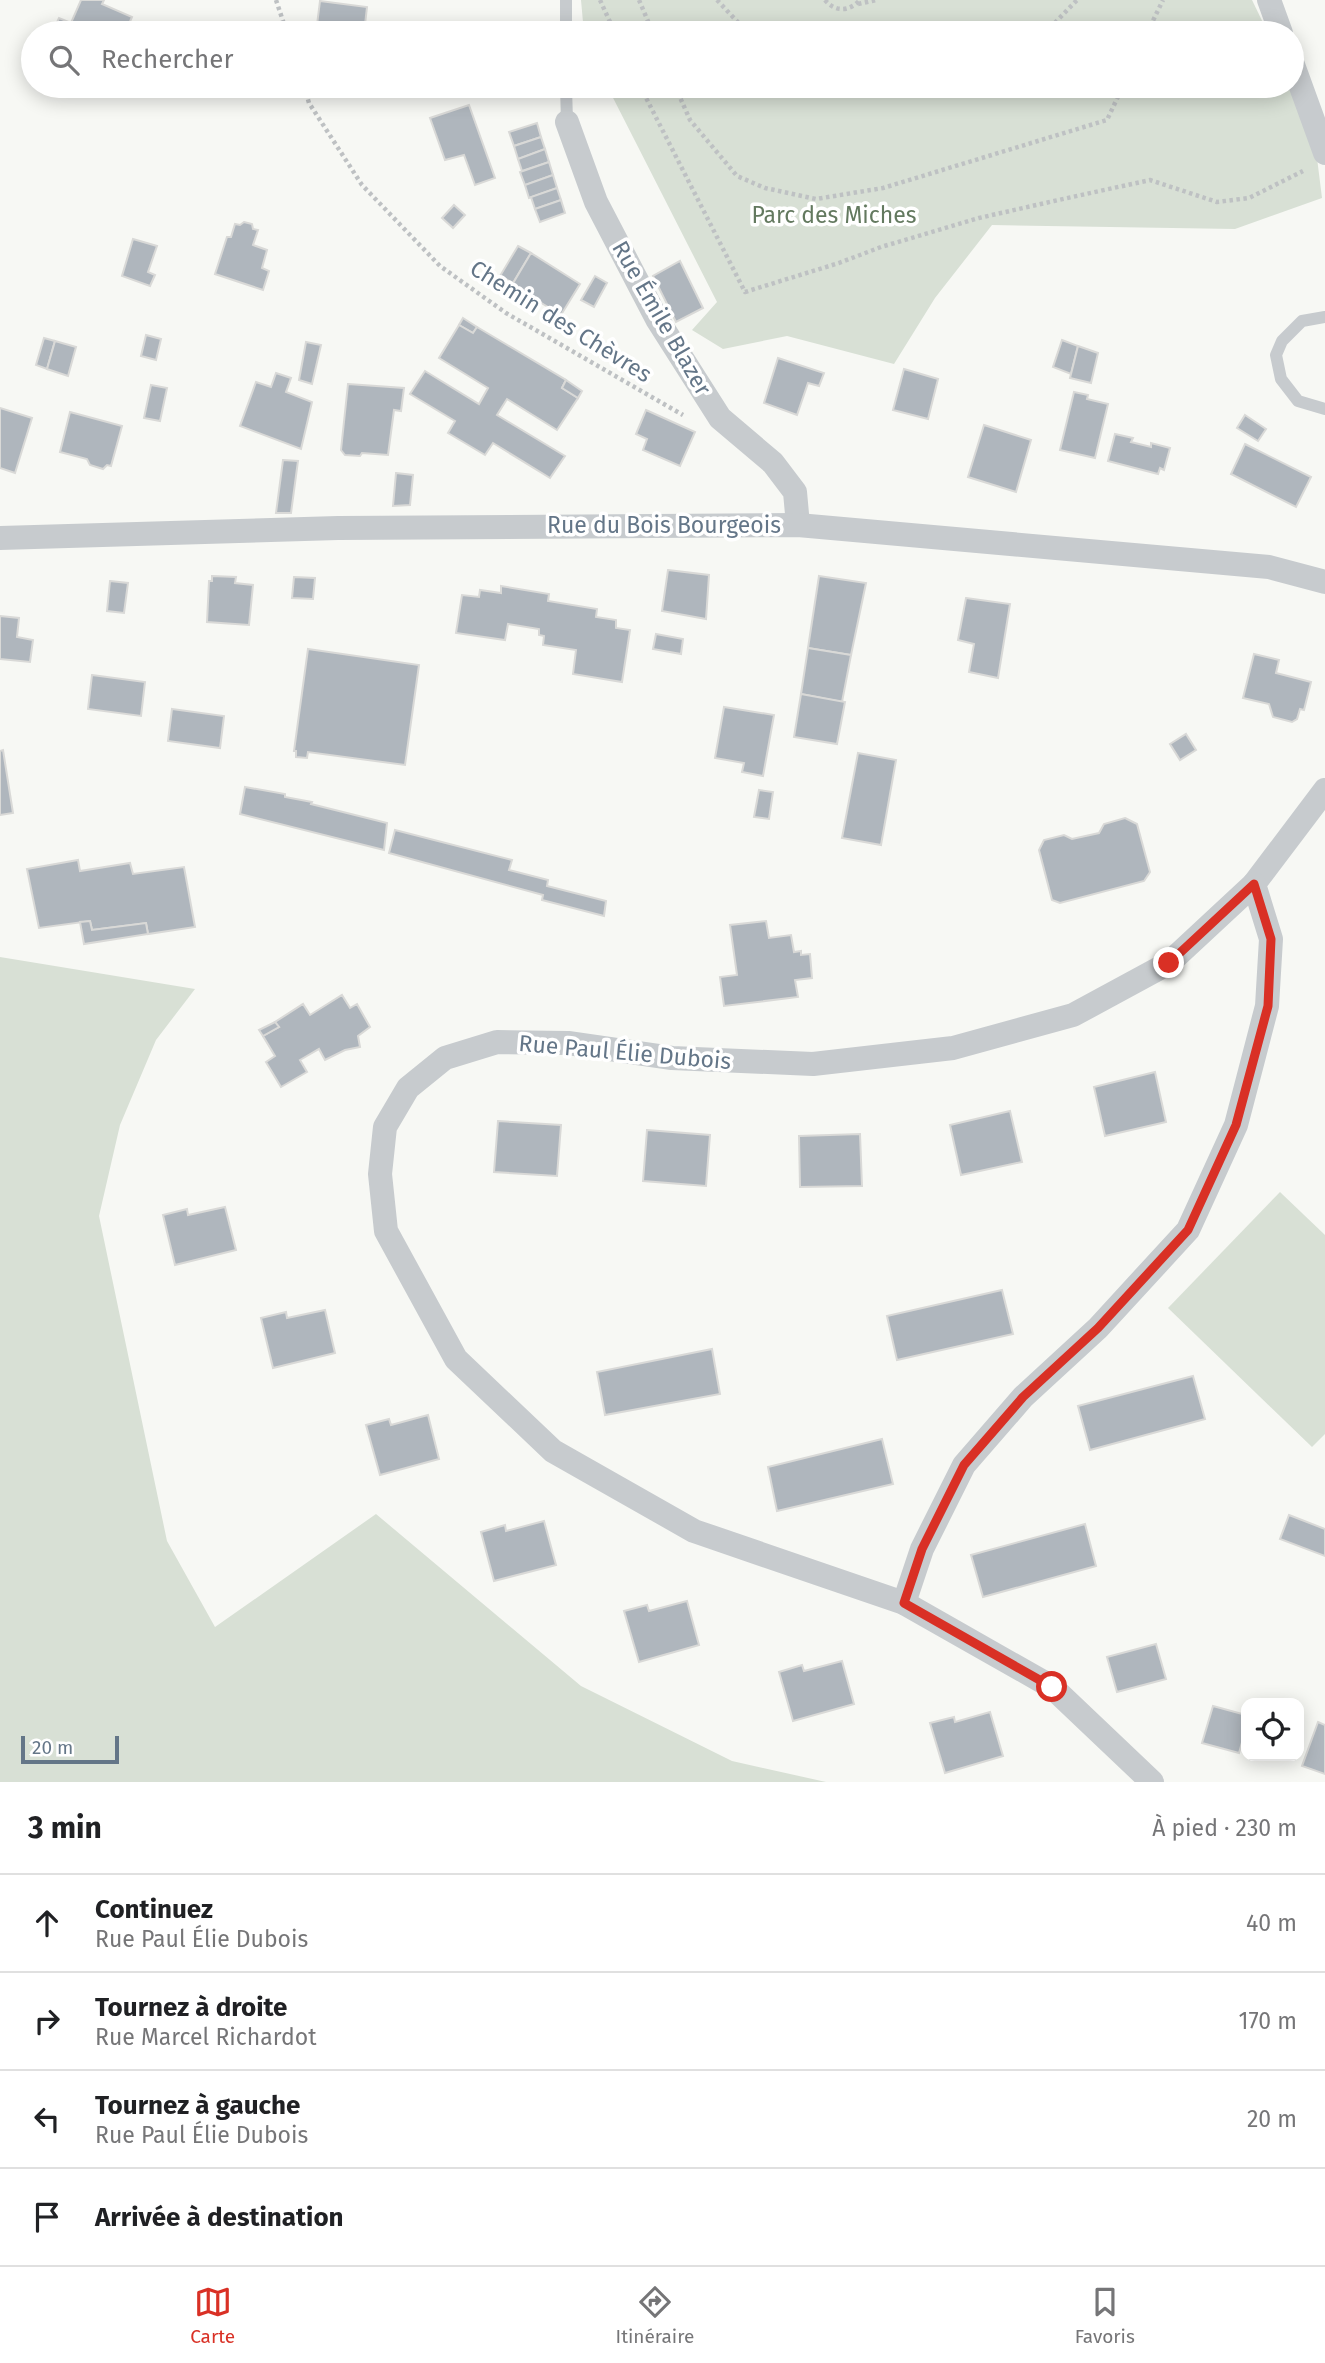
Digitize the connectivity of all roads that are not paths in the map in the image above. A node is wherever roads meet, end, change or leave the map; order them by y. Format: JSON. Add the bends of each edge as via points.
{"nodes":[{"id":1,"x":566,"y":0,"type":"edge"},
{"id":2,"x":1269,"y":0,"type":"edge"},
{"id":3,"x":566,"y":21,"type":"edge"},
{"id":4,"x":1277,"y":21,"type":"edge"},
{"id":5,"x":566,"y":98,"type":"edge"},
{"id":6,"x":1302,"y":98,"type":"edge"},
{"id":7,"x":566,"y":122,"type":"joint"},
{"id":8,"x":1320,"y":159,"type":"edge"},
{"id":9,"x":1325,"y":317,"type":"edge"},
{"id":10,"x":1325,"y":409,"type":"edge"},
{"id":11,"x":798,"y":525,"type":"junction"},
{"id":12,"x":0,"y":538,"type":"edge"},
{"id":13,"x":1325,"y":582,"type":"edge"},
{"id":14,"x":1325,"y":790,"type":"edge"},
{"id":15,"x":1254,"y":884,"type":"junction"},
{"id":16,"x":904,"y":1603,"type":"junction"},
{"id":17,"x":1152,"y":1782,"type":"edge"}],
"edges":[{"from":1,"to":3,"type":"lane"},
{"from":2,"to":4,"type":"street"},
{"from":5,"to":7,"type":"lane","name":"Rue Émile Blazer"},
{"from":6,"to":8,"type":"street"},
{"from":7,"to":11,"type":"street","name":"Rue Émile Blazer","via":[[596,202],[657,319],[720,418],[773,463],[795,492]]},
{"from":9,"to":10,"type":"lane","via":[[1301,321],[1276,355],[1281,379],[1298,401]]},
{"from":11,"to":12,"type":"street","name":"Rue du Bois Bourgeois","via":[[351,528]]},
{"from":11,"to":13,"type":"street","name":"Rue du Bois Bourgeois","via":[[1269,567]]},
{"from":14,"to":15,"type":"street","name":"Rue Paul Élie Dubois"},
{"from":15,"to":16,"type":"street","via":[[1271,939],[1268,1006],[1236,1125],[1188,1230],[1098,1328],[1023,1397],[964,1465],[922,1549]]},
{"from":15,"to":16,"type":"street","name":"Rue Paul Élie Dubois","via":[[1169,963],[1073,1015],[953,1048],[813,1064],[672,1058],[568,1043],[498,1042],[445,1058],[408,1088],[385,1127],[380,1174],[386,1231],[456,1359],[554,1451],[694,1531]]},
{"from":16,"to":17,"type":"street","name":"Rue Paul Élie Dubois","via":[[1052,1687]]}]}
